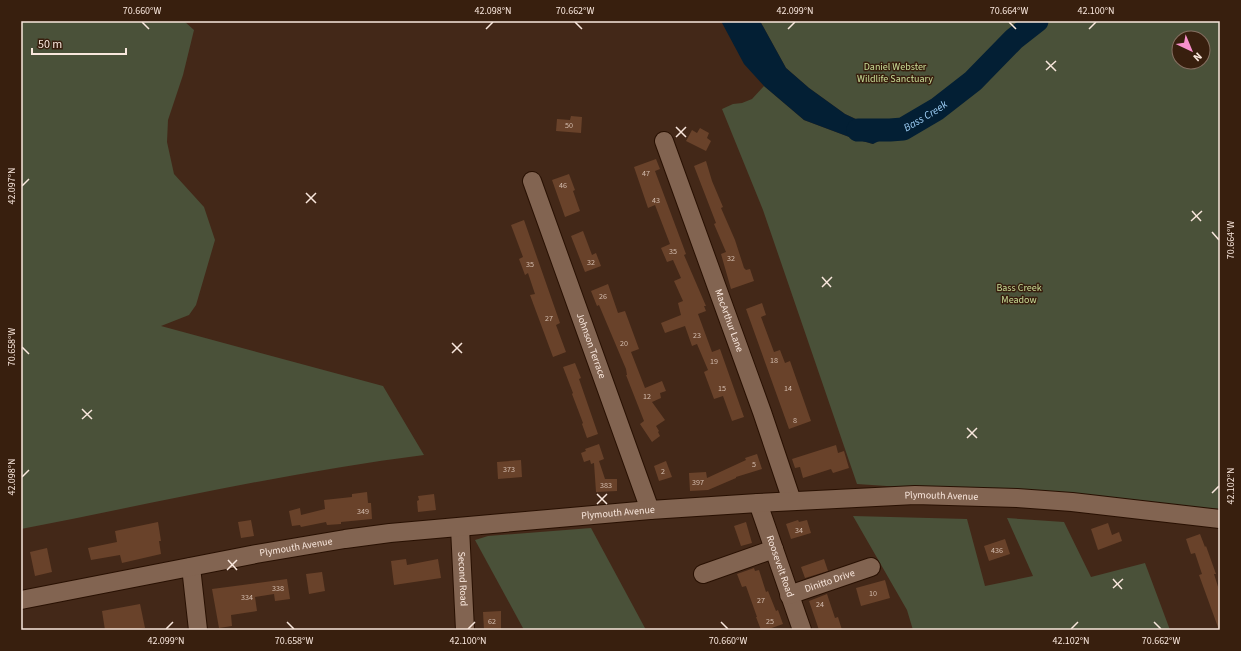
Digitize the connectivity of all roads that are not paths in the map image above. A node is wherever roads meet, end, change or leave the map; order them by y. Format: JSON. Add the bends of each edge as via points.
{"nodes":[{"id":1,"x":664,"y":141,"type":"dead end"},
{"id":2,"x":532,"y":181,"type":"dead end"},
{"id":3,"x":792,"y":501,"type":"junction"},
{"id":4,"x":758,"y":503,"type":"junction"},
{"id":5,"x":650,"y":510,"type":"junction"},
{"id":6,"x":1219,"y":522,"type":"edge"},
{"id":7,"x":460,"y":528,"type":"junction"},
{"id":8,"x":774,"y":549,"type":"junction"},
{"id":9,"x":191,"y":567,"type":"junction"},
{"id":10,"x":871,"y":567,"type":"dead end"},
{"id":11,"x":702,"y":574,"type":"dead end"},
{"id":12,"x":789,"y":595,"type":"junction"},
{"id":13,"x":21,"y":600,"type":"edge"},
{"id":14,"x":198,"y":630,"type":"edge"},
{"id":15,"x":465,"y":630,"type":"edge"},
{"id":16,"x":802,"y":630,"type":"edge"}],
"edges":[{"from":1,"to":3,"type":"street","name":"MacArthur Lane"},
{"from":2,"to":5,"type":"street","name":"Johnson Terrace"},
{"from":3,"to":4,"type":"street","name":"Plymouth Avenue"},
{"from":3,"to":6,"type":"street","name":"Plymouth Avenue","via":[[915,495],[1017,498],[1072,502]]},
{"from":4,"to":5,"type":"street","name":"Plymouth Avenue"},
{"from":4,"to":8,"type":"street","name":"Roosevelt Road"},
{"from":5,"to":7,"type":"street","name":"Plymouth Avenue"},
{"from":7,"to":9,"type":"street","name":"Plymouth Avenue","via":[[345,539]]},
{"from":7,"to":15,"type":"street","name":"Second Road"},
{"from":8,"to":11,"type":"street"},
{"from":8,"to":12,"type":"street","name":"Roosevelt Road"},
{"from":9,"to":13,"type":"street","name":"Plymouth Avenue"},
{"from":9,"to":14,"type":"street"},
{"from":10,"to":12,"type":"street","name":"Dinitto Drive"},
{"from":12,"to":16,"type":"street","name":"Roosevelt Road"}]}
